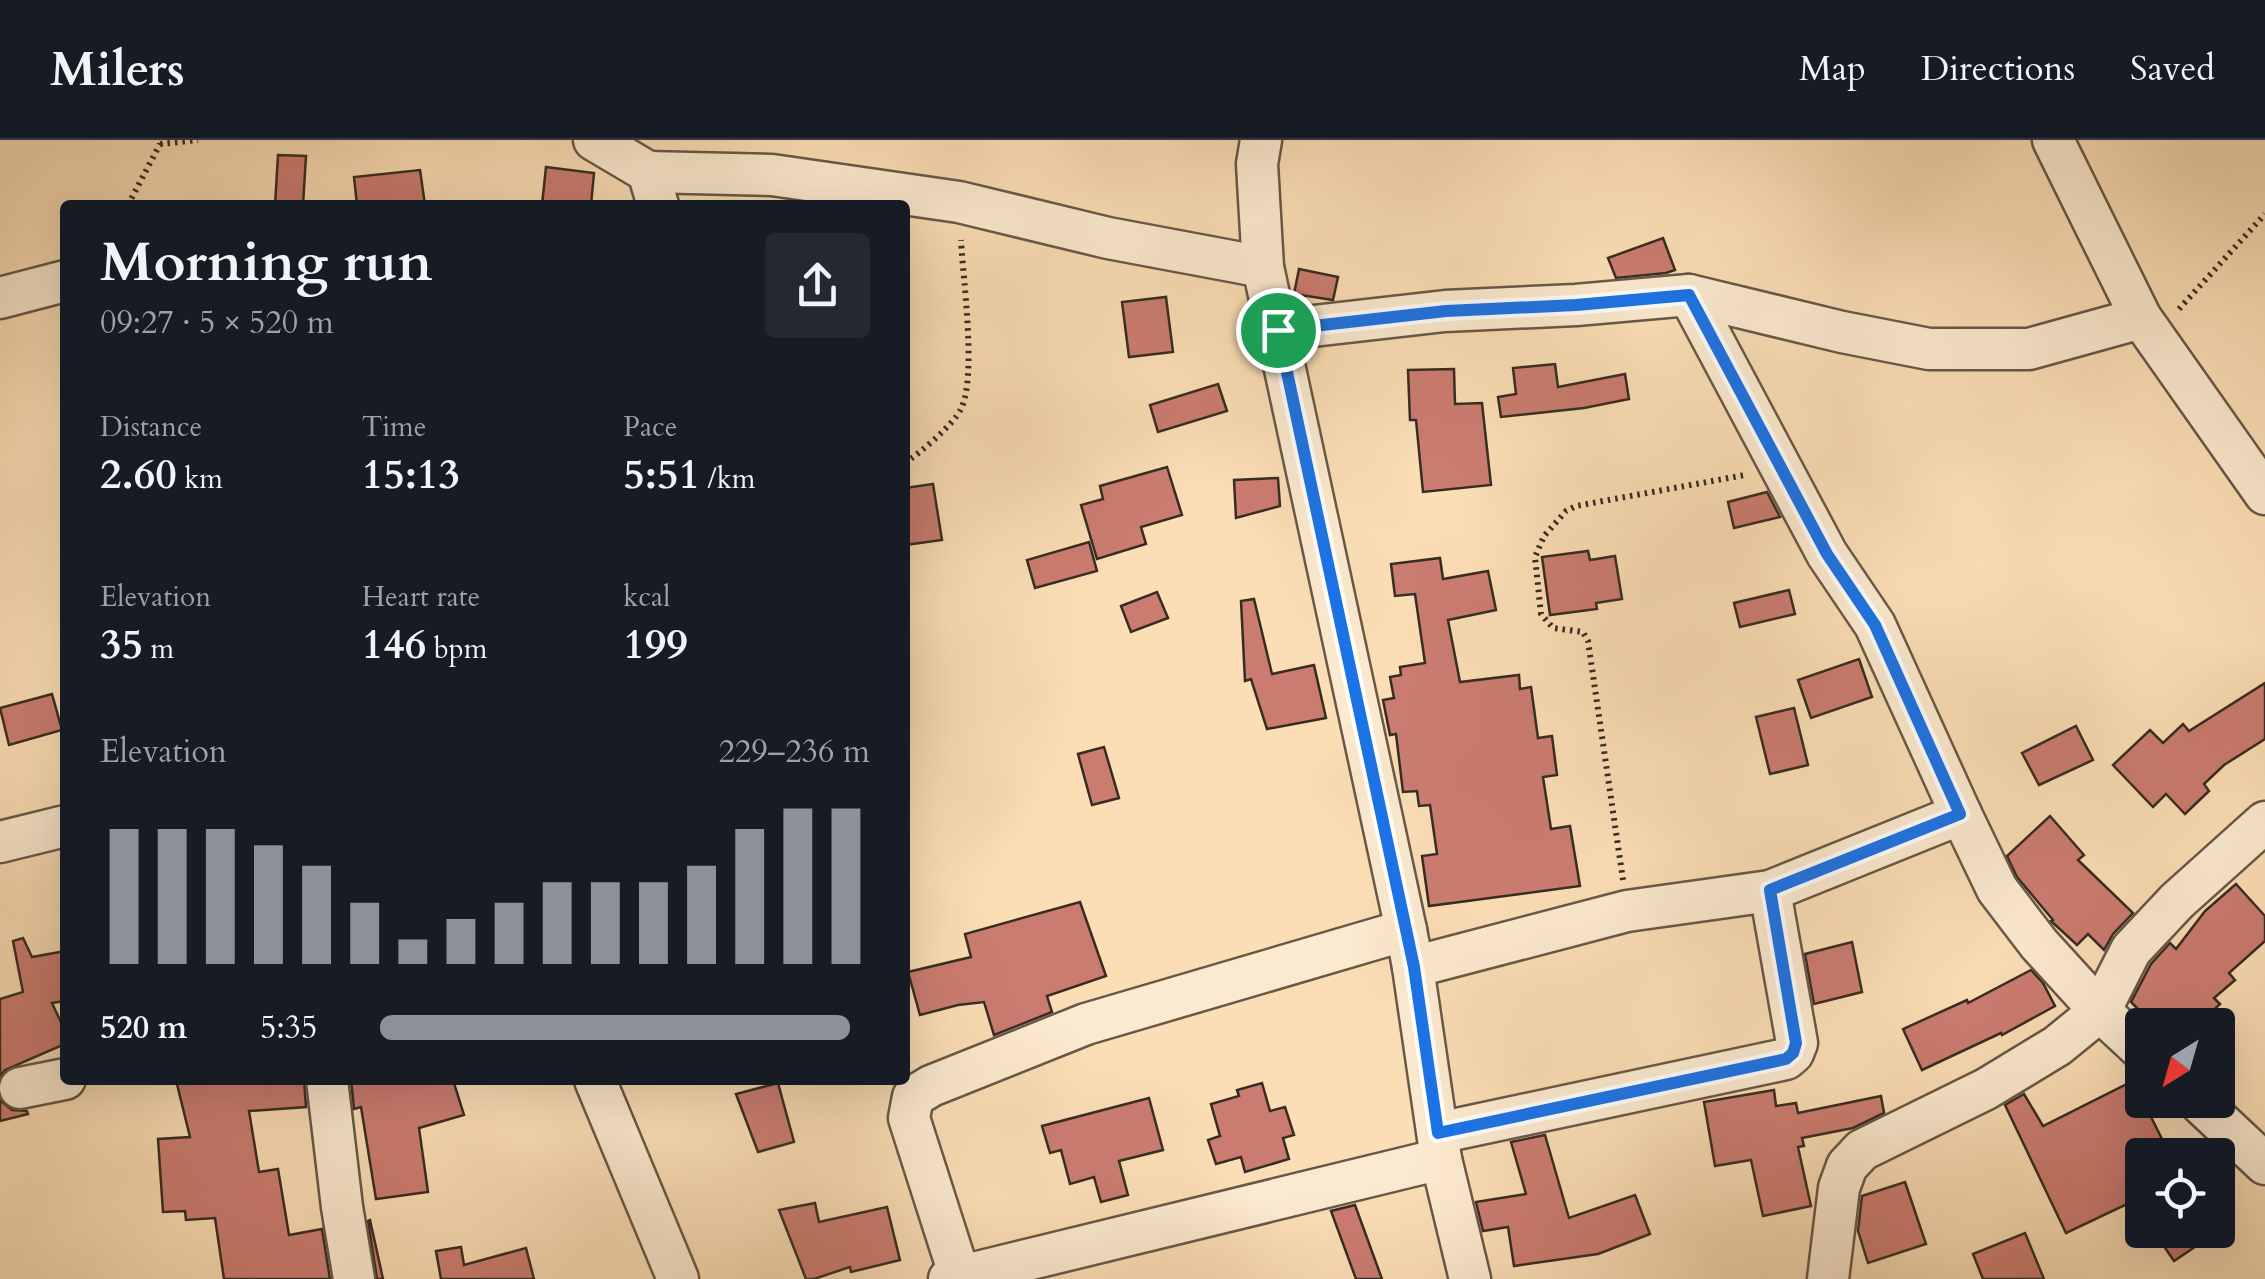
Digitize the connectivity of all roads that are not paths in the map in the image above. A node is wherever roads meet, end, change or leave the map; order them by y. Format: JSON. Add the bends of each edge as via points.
{"nodes":[{"id":1,"x":594,"y":140,"type":"edge"},
{"id":2,"x":1261,"y":140,"type":"edge"},
{"id":3,"x":2052,"y":140,"type":"edge"},
{"id":4,"x":653,"y":188,"type":"edge"},
{"id":5,"x":1264,"y":267,"type":"junction"},
{"id":6,"x":60,"y":282,"type":"edge"},
{"id":7,"x":1689,"y":295,"type":"junction"},
{"id":8,"x":0,"y":298,"type":"edge"},
{"id":9,"x":1278,"y":330,"type":"junction"},
{"id":10,"x":2150,"y":331,"type":"junction"},
{"id":11,"x":2265,"y":494,"type":"edge"},
{"id":12,"x":1960,"y":814,"type":"junction"},
{"id":13,"x":2265,"y":822,"type":"edge"},
{"id":14,"x":60,"y":827,"type":"edge"},
{"id":15,"x":0,"y":842,"type":"edge"},
{"id":16,"x":1770,"y":890,"type":"junction"},
{"id":17,"x":1410,"y":949,"type":"junction"},
{"id":18,"x":2100,"y":1011,"type":"junction"},
{"id":19,"x":2125,"y":1034,"type":"edge"},
{"id":20,"x":60,"y":1080,"type":"edge"},
{"id":21,"x":328,"y":1085,"type":"edge"},
{"id":22,"x":597,"y":1085,"type":"edge"},
{"id":23,"x":20,"y":1088,"type":"dead end"},
{"id":24,"x":2216,"y":1118,"type":"edge"},
{"id":25,"x":1439,"y":1146,"type":"junction"},
{"id":26,"x":2265,"y":1164,"type":"edge"},
{"id":27,"x":954,"y":1278,"type":"edge"},
{"id":28,"x":354,"y":1279,"type":"edge"},
{"id":29,"x":678,"y":1279,"type":"edge"},
{"id":30,"x":1470,"y":1279,"type":"edge"},
{"id":31,"x":1828,"y":1279,"type":"edge"}],
"edges":[{"from":1,"to":4,"type":"street","via":[[624,156]]},
{"from":2,"to":5,"type":"street"},
{"from":3,"to":10,"type":"street"},
{"from":4,"to":5,"type":"street","via":[[772,176],[959,202]]},
{"from":5,"to":9,"type":"street"},
{"from":6,"to":8,"type":"street"},
{"from":7,"to":9,"type":"street"},
{"from":7,"to":10,"type":"street","via":[[1930,348],[2029,348]]},
{"from":7,"to":12,"type":"street","via":[[1827,554],[1875,625]]},
{"from":9,"to":17,"type":"street"},
{"from":10,"to":11,"type":"street"},
{"from":12,"to":16,"type":"street"},
{"from":12,"to":18,"type":"street","via":[[1998,888]]},
{"from":13,"to":18,"type":"street","via":[[2131,950]]},
{"from":14,"to":15,"type":"street"},
{"from":16,"to":17,"type":"street"},
{"from":16,"to":25,"type":"street","via":[[1796,1043],[1786,1059]]},
{"from":17,"to":25,"type":"street"},
{"from":17,"to":27,"type":"street","via":[[1086,1024],[913,1097],[909,1118]]},
{"from":18,"to":19,"type":"street"},
{"from":18,"to":31,"type":"street","via":[[2000,1080],[1862,1150],[1839,1188]]},
{"from":20,"to":23,"type":"street"},
{"from":21,"to":28,"type":"street"},
{"from":22,"to":29,"type":"street"},
{"from":24,"to":26,"type":"street"},
{"from":25,"to":27,"type":"street"},
{"from":25,"to":30,"type":"street"}]}
